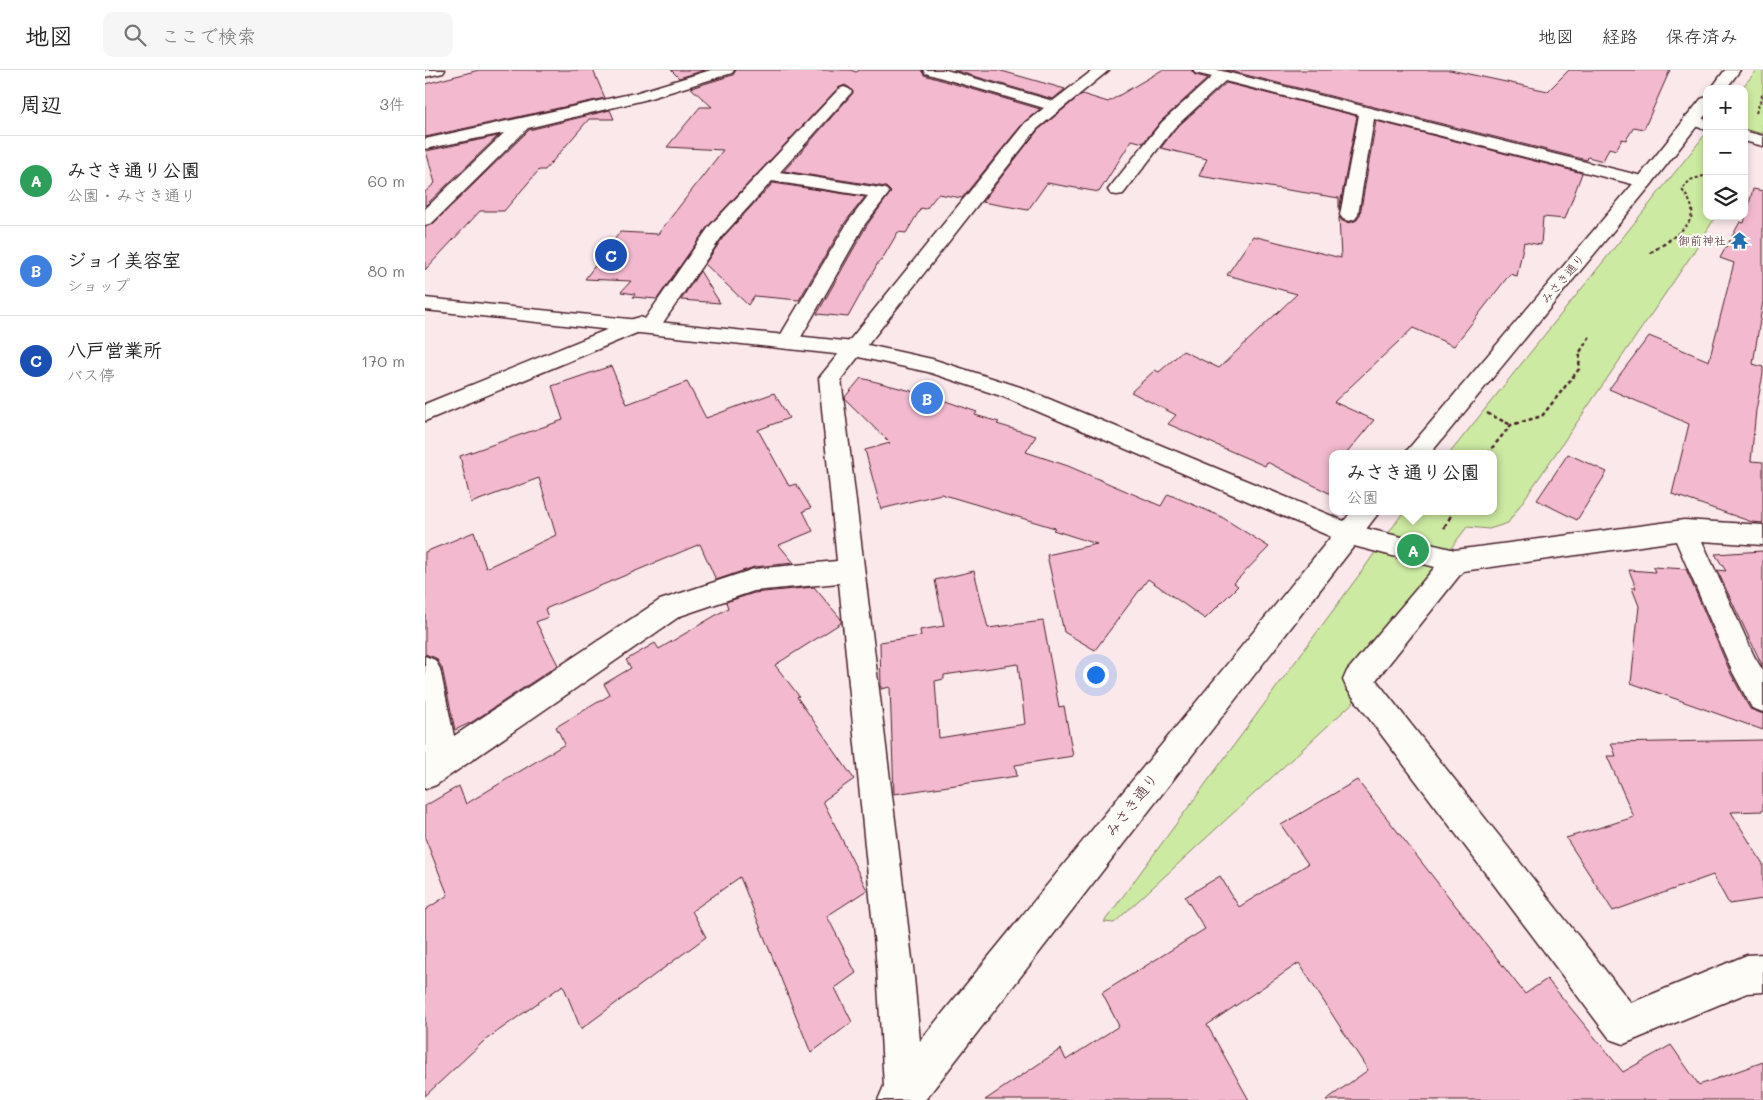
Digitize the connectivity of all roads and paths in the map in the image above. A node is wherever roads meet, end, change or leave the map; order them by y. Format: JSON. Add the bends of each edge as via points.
{"nodes":[{"id":1,"x":727,"y":70,"type":"edge"},
{"id":2,"x":930,"y":70,"type":"edge"},
{"id":3,"x":1102,"y":70,"type":"edge"},
{"id":4,"x":1200,"y":70,"type":"edge"},
{"id":5,"x":1733,"y":70,"type":"edge"},
{"id":6,"x":1222,"y":76,"type":"junction"},
{"id":7,"x":1721,"y":85,"type":"edge"},
{"id":8,"x":844,"y":92,"type":"dead end"},
{"id":9,"x":1055,"y":106,"type":"junction"},
{"id":10,"x":1367,"y":112,"type":"junction"},
{"id":11,"x":1699,"y":123,"type":"edge"},
{"id":12,"x":522,"y":124,"type":"junction"},
{"id":13,"x":1748,"y":137,"type":"edge"},
{"id":14,"x":1763,"y":141,"type":"edge"},
{"id":15,"x":425,"y":144,"type":"edge"},
{"id":16,"x":769,"y":174,"type":"junction"},
{"id":17,"x":1703,"y":176,"type":"edge"},
{"id":18,"x":1644,"y":182,"type":"junction"},
{"id":19,"x":1117,"y":190,"type":"dead end"},
{"id":20,"x":1349,"y":215,"type":"dead end"},
{"id":21,"x":425,"y":219,"type":"edge"},
{"id":22,"x":1650,"y":253,"type":"dead end"},
{"id":23,"x":425,"y":304,"type":"edge"},
{"id":24,"x":645,"y":325,"type":"junction"},
{"id":25,"x":1590,"y":336,"type":"dead end"},
{"id":26,"x":787,"y":341,"type":"junction"},
{"id":27,"x":854,"y":349,"type":"junction"},
{"id":28,"x":1484,"y":412,"type":"dead end"},
{"id":29,"x":425,"y":413,"type":"edge"},
{"id":30,"x":1511,"y":426,"type":"junction"},
{"id":31,"x":1418,"y":450,"type":"edge"},
{"id":32,"x":1490,"y":450,"type":"edge"},
{"id":33,"x":1329,"y":512,"type":"edge"},
{"id":34,"x":1336,"y":515,"type":"edge"},
{"id":35,"x":1453,"y":515,"type":"edge"},
{"id":36,"x":1357,"y":523,"type":"edge"},
{"id":37,"x":1684,"y":530,"type":"junction"},
{"id":38,"x":1763,"y":535,"type":"edge"},
{"id":39,"x":1448,"y":547,"type":"junction"},
{"id":40,"x":851,"y":571,"type":"junction"},
{"id":41,"x":425,"y":669,"type":"edge"},
{"id":42,"x":1763,"y":698,"type":"edge"},
{"id":43,"x":434,"y":768,"type":"edge"},
{"id":44,"x":1763,"y":973,"type":"edge"},
{"id":45,"x":903,"y":1098,"type":"edge"}],
"edges":[{"from":1,"to":12,"type":"street","via":[[639,97]]},
{"from":2,"to":9,"type":"street"},
{"from":3,"to":9,"type":"street"},
{"from":4,"to":6,"type":"street"},
{"from":5,"to":7,"type":"street"},
{"from":6,"to":10,"type":"street"},
{"from":6,"to":19,"type":"street","via":[[1168,125]]},
{"from":8,"to":16,"type":"street"},
{"from":9,"to":27,"type":"street","via":[[1031,126]]},
{"from":10,"to":18,"type":"street"},
{"from":10,"to":20,"type":"street"},
{"from":11,"to":18,"type":"street","name":"みさき通り"},
{"from":12,"to":15,"type":"street"},
{"from":12,"to":21,"type":"street"},
{"from":13,"to":14,"type":"street"},
{"from":16,"to":24,"type":"street","via":[[716,231]]},
{"from":16,"to":26,"type":"street","via":[[881,194],[857,222]]},
{"from":17,"to":22,"type":"path","via":[[1690,180],[1682,190],[1693,207],[1688,225]]},
{"from":18,"to":31,"type":"street","name":"みさき通り"},
{"from":23,"to":24,"type":"street"},
{"from":24,"to":26,"type":"street"},
{"from":24,"to":29,"type":"street"},
{"from":25,"to":30,"type":"path","via":[[1580,352],[1579,369],[1542,416]]},
{"from":26,"to":27,"type":"street"},
{"from":27,"to":33,"type":"street","via":[[932,366],[1012,392]]},
{"from":27,"to":40,"type":"street","via":[[830,378]]},
{"from":28,"to":30,"type":"path"},
{"from":30,"to":32,"type":"path"},
{"from":34,"to":36,"type":"street"},
{"from":35,"to":39,"type":"path"},
{"from":36,"to":39,"type":"street"},
{"from":36,"to":45,"type":"street","name":"みさき通り"},
{"from":37,"to":38,"type":"street"},
{"from":37,"to":39,"type":"street"},
{"from":37,"to":42,"type":"street","via":[[1743,664]]},
{"from":39,"to":44,"type":"street","via":[[1358,680],[1625,1025],[1747,974]]},
{"from":40,"to":43,"type":"street","via":[[754,580],[670,608]]},
{"from":40,"to":45,"type":"street","via":[[895,967]]},
{"from":41,"to":43,"type":"street"}]}
